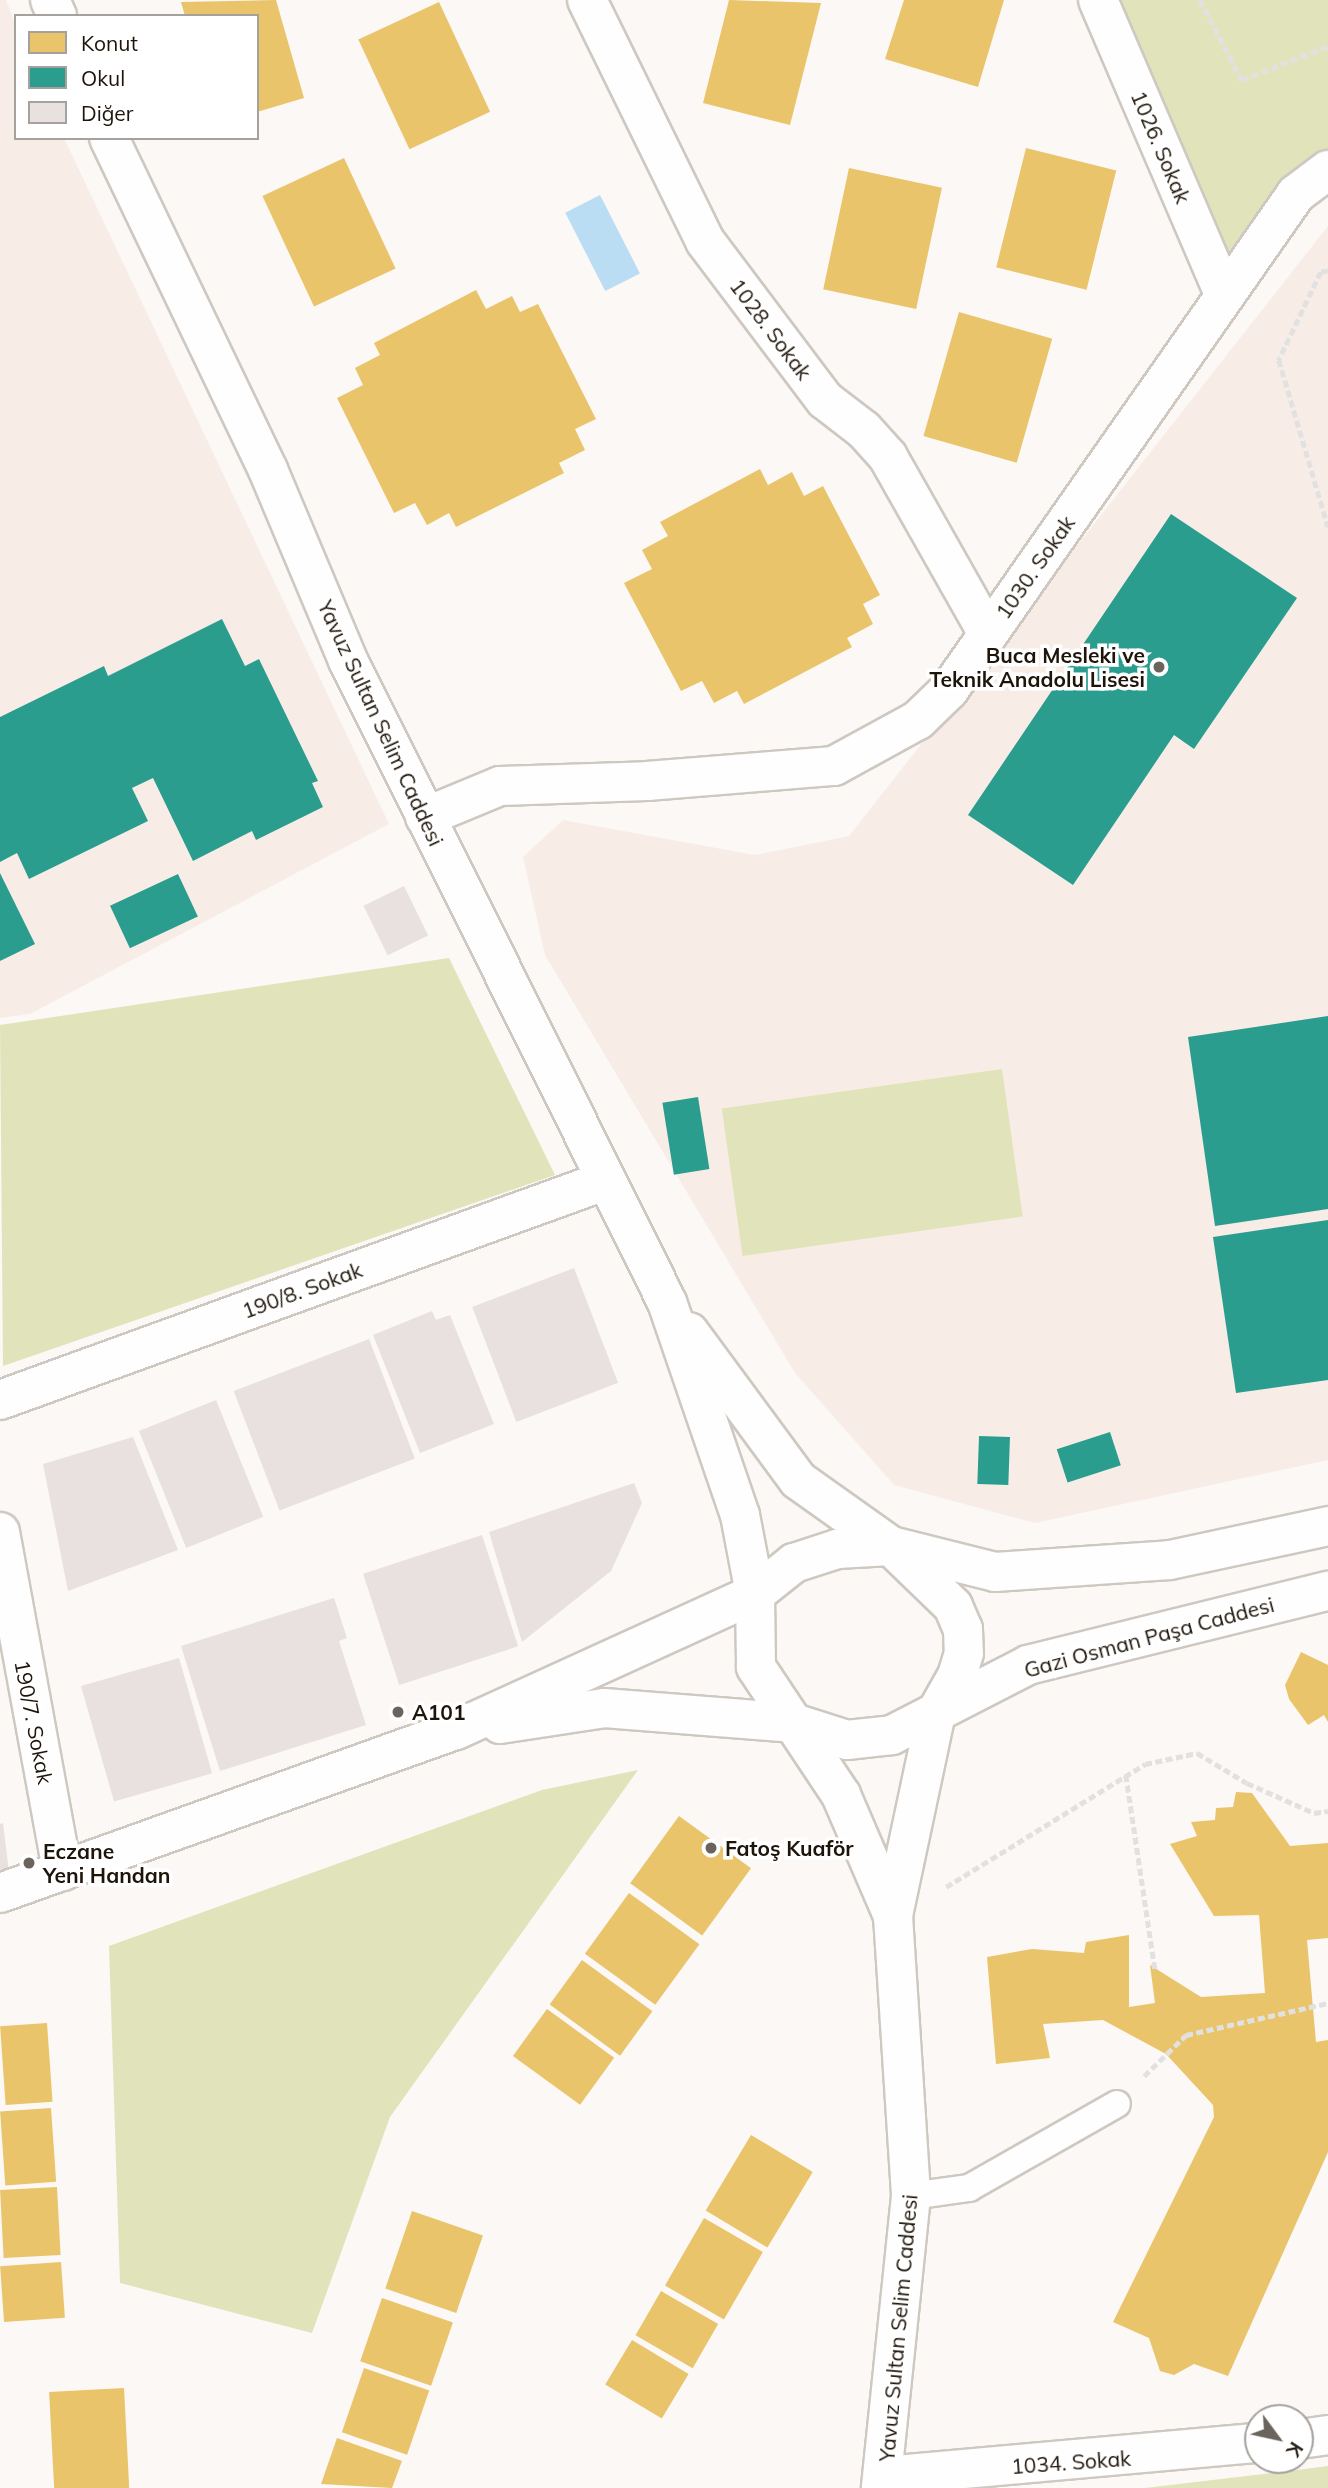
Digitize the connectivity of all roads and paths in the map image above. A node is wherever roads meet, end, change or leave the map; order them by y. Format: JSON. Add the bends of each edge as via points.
{"nodes":[{"id":1,"x":587,"y":0,"type":"edge"},
{"id":2,"x":1098,"y":0,"type":"edge"},
{"id":3,"x":1200,"y":0,"type":"edge"},
{"id":4,"x":1328,"y":46,"type":"edge"},
{"id":5,"x":110,"y":140,"type":"edge"},
{"id":6,"x":1328,"y":170,"type":"edge"},
{"id":7,"x":1328,"y":271,"type":"edge"},
{"id":8,"x":1224,"y":294,"type":"junction"},
{"id":9,"x":1328,"y":527,"type":"edge"},
{"id":10,"x":988,"y":634,"type":"junction"},
{"id":11,"x":425,"y":817,"type":"junction"},
{"id":12,"x":604,"y":1181,"type":"junction"},
{"id":13,"x":667,"y":1302,"type":"junction"},
{"id":14,"x":0,"y":1400,"type":"edge"},
{"id":15,"x":1328,"y":1526,"type":"edge"},
{"id":16,"x":0,"y":1532,"type":"edge"},
{"id":17,"x":891,"y":1546,"type":"junction"},
{"id":18,"x":1328,"y":1591,"type":"edge"},
{"id":19,"x":755,"y":1594,"type":"junction"},
{"id":20,"x":936,"y":1713,"type":"junction"},
{"id":21,"x":794,"y":1723,"type":"junction"},
{"id":22,"x":456,"y":1730,"type":"junction"},
{"id":23,"x":1126,"y":1775,"type":"junction"},
{"id":24,"x":1328,"y":1811,"type":"edge"},
{"id":25,"x":62,"y":1871,"type":"junction"},
{"id":26,"x":0,"y":1892,"type":"edge"},
{"id":27,"x":892,"y":1916,"type":"junction"},
{"id":28,"x":1155,"y":1969,"type":"dead end"},
{"id":29,"x":1328,"y":2003,"type":"edge"},
{"id":30,"x":1117,"y":2104,"type":"joint"},
{"id":31,"x":911,"y":2196,"type":"junction"},
{"id":32,"x":1244,"y":2444,"type":"edge"},
{"id":33,"x":883,"y":2482,"type":"edge"}],
"edges":[{"from":1,"to":10,"type":"main road","name":"1028. Sokak","via":[[705,241],[825,400],[864,430],[888,457]]},
{"from":2,"to":8,"type":"main road","name":"1026. Sokak"},
{"from":3,"to":4,"type":"path","via":[[1242,80]]},
{"from":5,"to":11,"type":"main road","name":"Yavuz Sultan Selim Caddesi","via":[[268,470],[348,660]]},
{"from":6,"to":8,"type":"main road","name":"1030. Sokak","via":[[1296,194]]},
{"from":7,"to":9,"type":"path","via":[[1321,272],[1279,360]]},
{"from":8,"to":10,"type":"main road","name":"1030. Sokak"},
{"from":10,"to":11,"type":"main road","name":"1030. Sokak","via":[[949,690],[918,720],[834,766],[647,781],[500,786]]},
{"from":11,"to":12,"type":"main road","name":"Yavuz Sultan Selim Caddesi"},
{"from":12,"to":13,"type":"main road","name":"Yavuz Sultan Selim Caddesi"},
{"from":12,"to":14,"type":"main road","name":"190/8. Sokak"},
{"from":13,"to":17,"type":"main road","name":"Yavuz Sultan Selim Caddesi","via":[[798,1480]]},
{"from":13,"to":19,"type":"main road","name":"Yavuz Sultan Selim Caddesi","via":[[740,1515]]},
{"from":15,"to":17,"type":"main road","via":[[1170,1560],[995,1572]]},
{"from":16,"to":25,"type":"main road","name":"190/7. Sokak"},
{"from":17,"to":19,"type":"main road","via":[[837,1549],[794,1563]]},
{"from":17,"to":20,"type":"main road","via":[[953,1606],[962,1629],[964,1653],[957,1676]]},
{"from":18,"to":20,"type":"main road","name":"Gazi Osman Paşa Caddesi","via":[[1028,1665]]},
{"from":19,"to":21,"type":"main road","name":"Yavuz Sultan Selim Caddesi","via":[[756,1667]]},
{"from":19,"to":22,"type":"main road"},
{"from":20,"to":21,"type":"main road","via":[[892,1735],[847,1740]]},
{"from":20,"to":27,"type":"main road"},
{"from":21,"to":22,"type":"main road","via":[[604,1709]]},
{"from":21,"to":27,"type":"main road","name":"Yavuz Sultan Selim Caddesi","via":[[841,1795]]},
{"from":22,"to":25,"type":"main road"},
{"from":23,"to":24,"type":"path","via":[[1144,1764],[1197,1753],[1247,1783],[1314,1813]]},
{"from":23,"to":27,"type":"path"},
{"from":23,"to":28,"type":"path"},
{"from":25,"to":26,"type":"main road"},
{"from":27,"to":31,"type":"main road","name":"Yavuz Sultan Selim Caddesi"},
{"from":29,"to":30,"type":"path","via":[[1186,2035]]},
{"from":30,"to":31,"type":"lane","via":[[969,2188]]},
{"from":31,"to":33,"type":"main road","name":"Yavuz Sultan Selim Caddesi"},
{"from":32,"to":33,"type":"main road","name":"1034. Sokak"}]}
